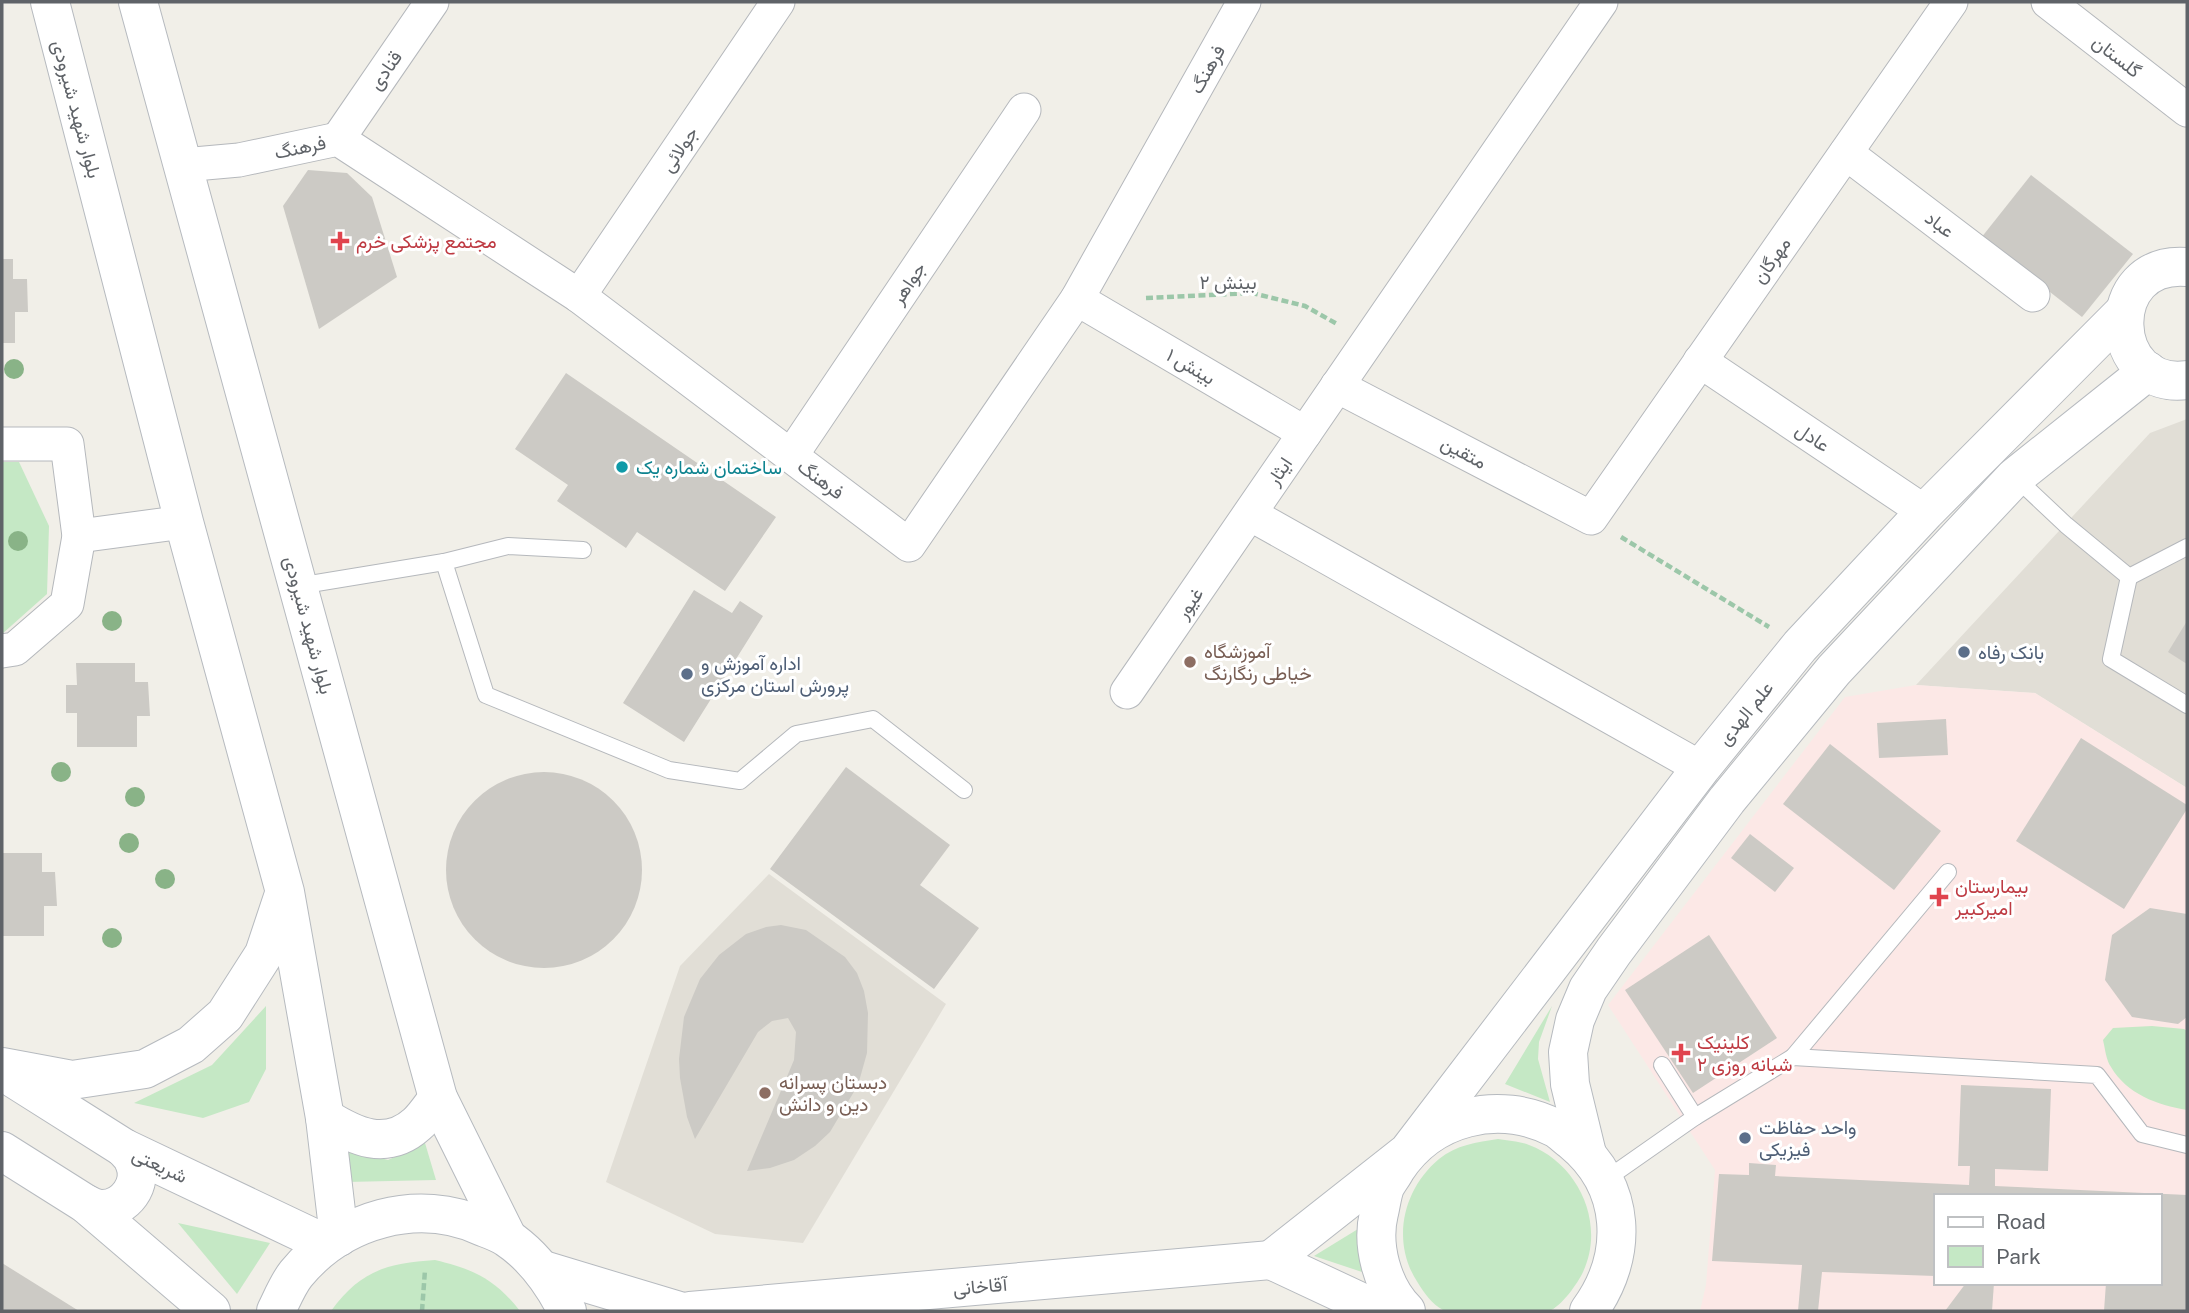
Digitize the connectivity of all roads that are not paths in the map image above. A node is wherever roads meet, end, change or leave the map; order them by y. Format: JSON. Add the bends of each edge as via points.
{"nodes":[{"id":1,"x":50,"y":2,"type":"edge"},
{"id":2,"x":138,"y":2,"type":"edge"},
{"id":3,"x":432,"y":2,"type":"edge"},
{"id":4,"x":779,"y":2,"type":"edge"},
{"id":5,"x":1601,"y":2,"type":"edge"},
{"id":6,"x":1951,"y":2,"type":"edge"},
{"id":7,"x":2048,"y":2,"type":"edge"},
{"id":8,"x":1236,"y":6,"type":"edge"},
{"id":9,"x":1024,"y":110,"type":"dead end"},
{"id":10,"x":2187,"y":110,"type":"edge"},
{"id":11,"x":338,"y":139,"type":"junction"},
{"id":12,"x":1846,"y":153,"type":"junction"},
{"id":13,"x":183,"y":165,"type":"junction"},
{"id":14,"x":2184,"y":263,"type":"edge"},
{"id":15,"x":2034,"y":295,"type":"dead end"},
{"id":16,"x":579,"y":296,"type":"junction"},
{"id":17,"x":1077,"y":299,"type":"junction"},
{"id":18,"x":2124,"y":311,"type":"junction"},
{"id":19,"x":1700,"y":361,"type":"junction"},
{"id":20,"x":2148,"y":371,"type":"junction"},
{"id":21,"x":2187,"y":380,"type":"edge"},
{"id":22,"x":1338,"y":386,"type":"junction"},
{"id":23,"x":1305,"y":433,"type":"junction"},
{"id":24,"x":2,"y":444,"type":"edge"},
{"id":25,"x":791,"y":456,"type":"junction"},
{"id":26,"x":2015,"y":478,"type":"junction"},
{"id":27,"x":1925,"y":512,"type":"junction"},
{"id":28,"x":1250,"y":514,"type":"junction"},
{"id":29,"x":1591,"y":518,"type":"joint"},
{"id":30,"x":184,"y":522,"type":"junction"},
{"id":31,"x":79,"y":536,"type":"junction"},
{"id":32,"x":2187,"y":547,"type":"edge"},
{"id":33,"x":583,"y":550,"type":"dead end"},
{"id":34,"x":444,"y":562,"type":"junction"},
{"id":35,"x":2129,"y":577,"type":"junction"},
{"id":36,"x":298,"y":586,"type":"junction"},
{"id":37,"x":2,"y":651,"type":"edge"},
{"id":38,"x":1127,"y":692,"type":"dead end"},
{"id":39,"x":2187,"y":705,"type":"edge"},
{"id":40,"x":1701,"y":768,"type":"junction"},
{"id":41,"x":964,"y":790,"type":"dead end"},
{"id":42,"x":1948,"y":872,"type":"dead end"},
{"id":43,"x":285,"y":892,"type":"junction"},
{"id":44,"x":1793,"y":1058,"type":"junction"},
{"id":45,"x":1662,"y":1065,"type":"dead end"},
{"id":46,"x":2,"y":1069,"type":"edge"},
{"id":47,"x":438,"y":1098,"type":"junction"},
{"id":48,"x":1695,"y":1117,"type":"junction"},
{"id":49,"x":325,"y":1118,"type":"junction"},
{"id":50,"x":2187,"y":1145,"type":"edge"},
{"id":51,"x":124,"y":1148,"type":"junction"},
{"id":52,"x":2,"y":1151,"type":"edge"},
{"id":53,"x":1408,"y":1152,"type":"junction"},
{"id":54,"x":1596,"y":1167,"type":"junction"},
{"id":55,"x":86,"y":1204,"type":"junction"},
{"id":56,"x":507,"y":1237,"type":"junction"},
{"id":57,"x":332,"y":1241,"type":"junction"},
{"id":58,"x":1271,"y":1260,"type":"junction"},
{"id":59,"x":543,"y":1270,"type":"junction"},
{"id":60,"x":1606,"y":1295,"type":"edge"},
{"id":61,"x":957,"y":1299,"type":"edge"},
{"id":62,"x":898,"y":1302,"type":"edge"},
{"id":63,"x":211,"y":1311,"type":"edge"},
{"id":64,"x":276,"y":1311,"type":"edge"},
{"id":65,"x":568,"y":1311,"type":"edge"},
{"id":66,"x":679,"y":1311,"type":"edge"},
{"id":67,"x":690,"y":1311,"type":"edge"},
{"id":68,"x":1380,"y":1311,"type":"edge"},
{"id":69,"x":1406,"y":1311,"type":"edge"},
{"id":70,"x":1589,"y":1311,"type":"edge"}],
"edges":[{"from":1,"to":30,"type":"main road","name":"بلوار شهید شیرودی"},
{"from":2,"to":13,"type":"main road","name":"بلوار شهید شیرودی"},
{"from":3,"to":11,"type":"street","name":"قنادی"},
{"from":4,"to":16,"type":"street","name":"جولائی"},
{"from":5,"to":22,"type":"street","name":"ایثار"},
{"from":6,"to":12,"type":"street","name":"مهرگان"},
{"from":7,"to":10,"type":"street","name":"گلستان"},
{"from":8,"to":17,"type":"street","name":"فرهنگ"},
{"from":9,"to":25,"type":"street","name":"جواهر"},
{"from":11,"to":13,"type":"street","name":"فرهنگ","via":[[239,160]]},
{"from":11,"to":16,"type":"street","name":"فرهنگ"},
{"from":12,"to":15,"type":"street","name":"عباد"},
{"from":12,"to":19,"type":"street","name":"مهرگان"},
{"from":13,"to":36,"type":"main road","name":"بلوار شهید شیرودی"},
{"from":14,"to":18,"type":"main road","name":"علم الهدی","via":[[2143,280]]},
{"from":16,"to":25,"type":"street","name":"فرهنگ"},
{"from":17,"to":23,"type":"street","name":"بینش ۱"},
{"from":17,"to":25,"type":"street","name":"فرهنگ","via":[[909,545]]},
{"from":18,"to":20,"type":"main road","via":[[2130,351]]},
{"from":18,"to":27,"type":"main road","name":"علم الهدی"},
{"from":19,"to":27,"type":"street","name":"عادل"},
{"from":19,"to":29,"type":"street","name":"مهرگان"},
{"from":20,"to":21,"type":"main road"},
{"from":20,"to":26,"type":"main road"},
{"from":22,"to":23,"type":"street","name":"ایثار"},
{"from":22,"to":29,"type":"street","name":"متقین"},
{"from":23,"to":28,"type":"street","name":"ایثار"},
{"from":24,"to":31,"type":"street","via":[[67,444]]},
{"from":26,"to":35,"type":"lane"},
{"from":26,"to":54,"type":"main road","via":[[1834,670],[1727,800],[1588,989],[1568,1052],[1570,1084]]},
{"from":27,"to":40,"type":"main road","name":"علم الهدی","via":[[1800,646]]},
{"from":28,"to":38,"type":"street","name":"غیور"},
{"from":28,"to":40,"type":"street"},
{"from":30,"to":31,"type":"street"},
{"from":30,"to":43,"type":"main road","name":"بلوار شهید شیرودی"},
{"from":31,"to":37,"type":"street","via":[[67,604],[15,649]]},
{"from":32,"to":35,"type":"lane"},
{"from":33,"to":34,"type":"lane","via":[[508,546]]},
{"from":34,"to":36,"type":"lane"},
{"from":34,"to":41,"type":"lane","via":[[486,695],[668,770],[740,781],[796,734],[873,719]]},
{"from":35,"to":39,"type":"lane","via":[[2111,659]]},
{"from":36,"to":47,"type":"main road","name":"بلوار شهید شیرودی"},
{"from":40,"to":53,"type":"main road","name":"علم الهدی"},
{"from":42,"to":44,"type":"lane"},
{"from":43,"to":46,"type":"main road","via":[[264,954],[225,1015],[191,1045],[145,1069],[110,1076],[72,1080]]},
{"from":43,"to":49,"type":"main road","name":"بلوار شهید شیرودی"},
{"from":44,"to":48,"type":"lane"},
{"from":44,"to":50,"type":"lane","via":[[2097,1075],[2142,1134]]},
{"from":45,"to":48,"type":"lane"},
{"from":46,"to":51,"type":"main road","name":"شریعتی"},
{"from":47,"to":49,"type":"main road","via":[[416,1125],[386,1139],[352,1135]]},
{"from":47,"to":56,"type":"main road","name":"بلوار شهید شیرودی"},
{"from":48,"to":54,"type":"lane"},
{"from":49,"to":57,"type":"main road","name":"بلوار شهید شیرودی"},
{"from":51,"to":55,"type":"main road","via":[[136,1170],[131,1194],[119,1205],[102,1209]]},
{"from":51,"to":57,"type":"main road","name":"شریعتی"},
{"from":52,"to":55,"type":"main road"},
{"from":53,"to":54,"type":"main road","via":[[1439,1127],[1478,1114],[1518,1115],[1556,1128]]},
{"from":53,"to":58,"type":"main road"},
{"from":53,"to":69,"type":"main road","via":[[1385,1186],[1376,1226],[1380,1267]]},
{"from":54,"to":60,"type":"main road","via":[[1615,1212],[1617,1246]]},
{"from":55,"to":63,"type":"main road"},
{"from":56,"to":57,"type":"main road","via":[[463,1218],[415,1212],[368,1222]]},
{"from":56,"to":59,"type":"main road"},
{"from":57,"to":64,"type":"main road","via":[[295,1275]]},
{"from":58,"to":61,"type":"main road","name":"آقاخانی"},
{"from":58,"to":68,"type":"main road"},
{"from":59,"to":65,"type":"main road"},
{"from":59,"to":66,"type":"main road"},
{"from":60,"to":70,"type":"main road"},
{"from":61,"to":62,"type":"main road","name":"آقاخانی"},
{"from":62,"to":67,"type":"main road","name":"آقاخانی"}]}
